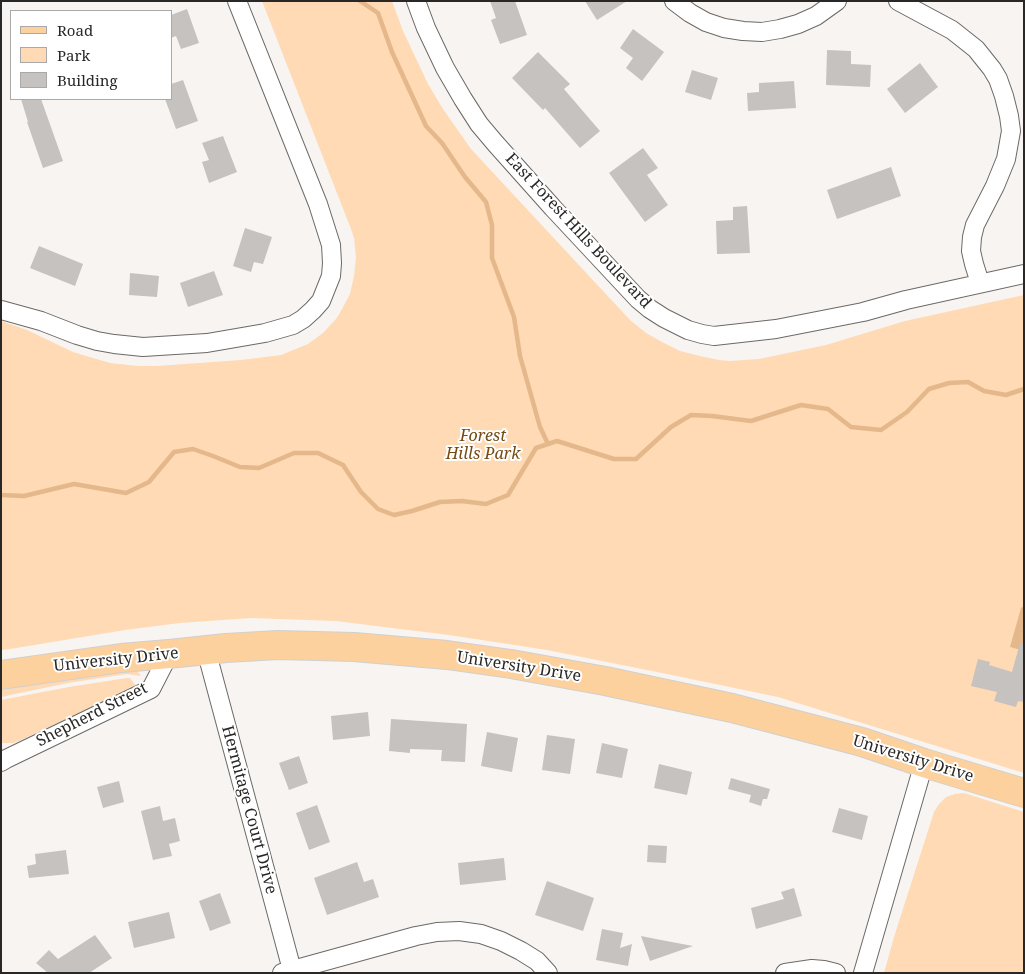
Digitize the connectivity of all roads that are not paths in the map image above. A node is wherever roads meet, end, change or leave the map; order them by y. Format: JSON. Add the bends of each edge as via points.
{"nodes":[{"id":1,"x":237,"y":1,"type":"edge"},
{"id":2,"x":416,"y":1,"type":"edge"},
{"id":3,"x":674,"y":1,"type":"edge"},
{"id":4,"x":837,"y":1,"type":"edge"},
{"id":5,"x":898,"y":1,"type":"edge"},
{"id":6,"x":1024,"y":274,"type":"edge"},
{"id":7,"x":980,"y":283,"type":"junction"},
{"id":8,"x":1,"y":310,"type":"edge"},
{"id":9,"x":206,"y":650,"type":"junction"},
{"id":10,"x":169,"y":654,"type":"junction"},
{"id":11,"x":1,"y":674,"type":"edge"},
{"id":12,"x":3,"y":759,"type":"edge"},
{"id":13,"x":924,"y":763,"type":"junction"},
{"id":14,"x":1024,"y":793,"type":"edge"},
{"id":15,"x":287,"y":971,"type":"edge"},
{"id":16,"x":548,"y":973,"type":"edge"},
{"id":17,"x":785,"y":973,"type":"edge"},
{"id":18,"x":836,"y":973,"type":"edge"},
{"id":19,"x":862,"y":973,"type":"edge"}],
"edges":[{"from":1,"to":8,"type":"street","via":[[318,204],[331,245],[331,276],[317,305],[293,325],[265,333],[207,343],[143,346],[97,341]]},
{"from":2,"to":7,"type":"street","name":"East Forest Hills Boulevard","via":[[445,68],[495,143],[638,299],[688,330],[714,336],[776,330]]},
{"from":3,"to":4,"type":"street","via":[[706,22],[724,28],[762,32],[798,24]]},
{"from":5,"to":7,"type":"street","via":[[952,30],[976,48],[992,69],[1004,96],[1011,131],[1006,160],[972,237],[971,251]]},
{"from":6,"to":7,"type":"street","name":"East Forest Hills Boulevard"},
{"from":9,"to":10,"type":"main road","name":"University Drive"},
{"from":9,"to":13,"type":"main road","name":"University Drive","via":[[278,645],[354,647],[511,664],[732,708],[862,742]]},
{"from":9,"to":15,"type":"street","name":"Hermitage Court Drive"},
{"from":10,"to":11,"type":"main road","name":"University Drive"},
{"from":10,"to":12,"type":"street","name":"Shepherd Street","via":[[151,689]]},
{"from":13,"to":14,"type":"main road","name":"University Drive"},
{"from":13,"to":19,"type":"street"},
{"from":15,"to":16,"type":"street","via":[[416,936],[459,931],[481,934],[521,950]]},
{"from":17,"to":18,"type":"street","via":[[812,969]]}]}
